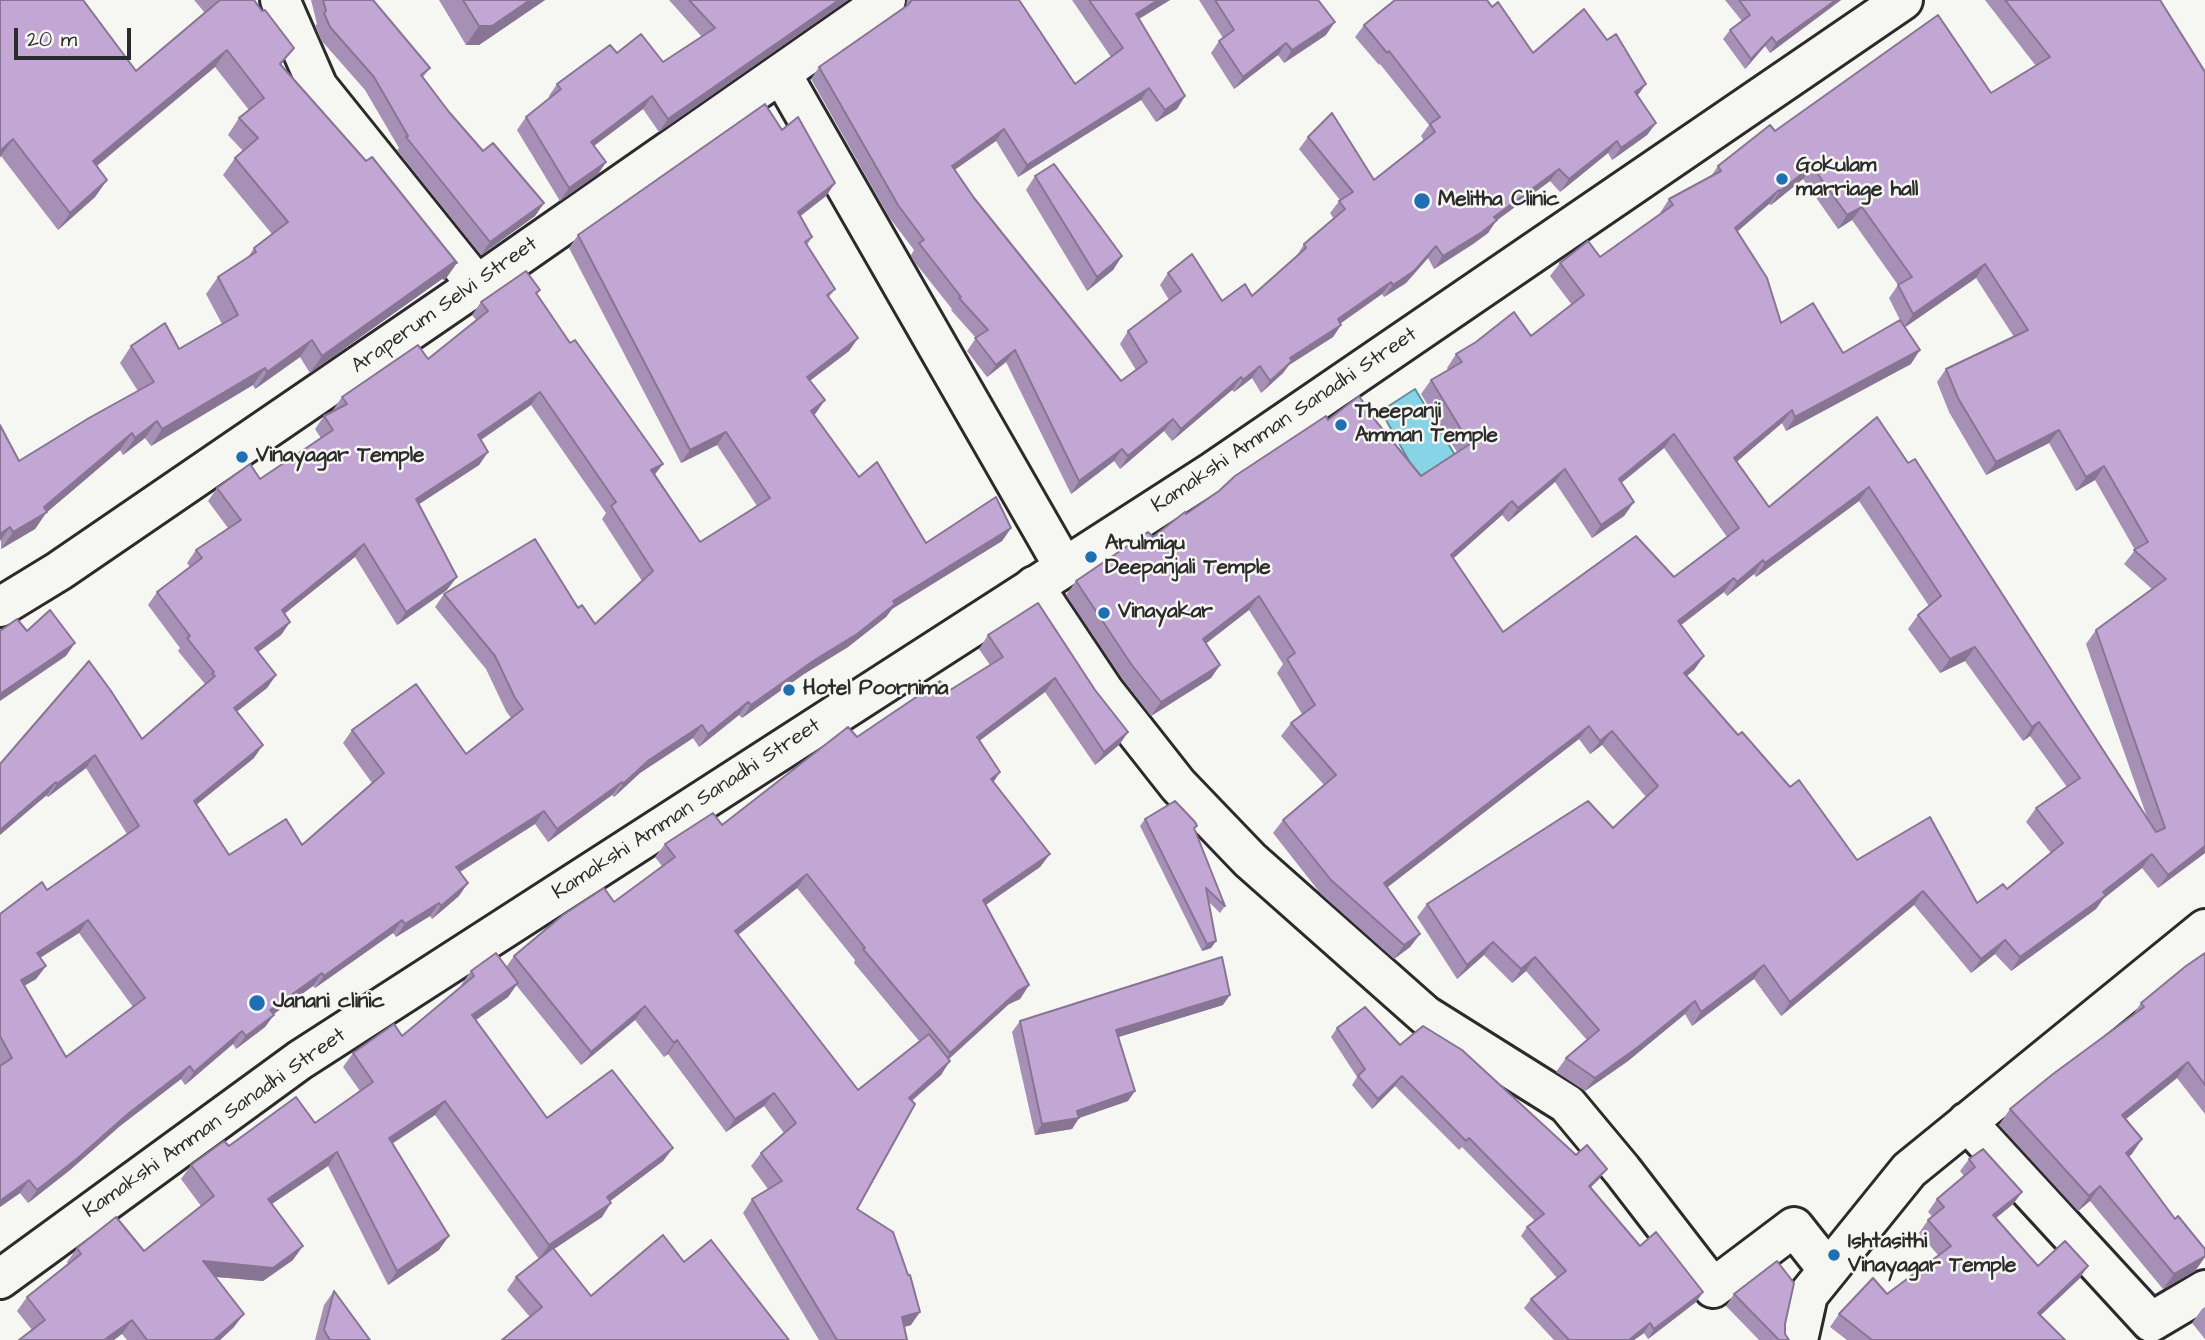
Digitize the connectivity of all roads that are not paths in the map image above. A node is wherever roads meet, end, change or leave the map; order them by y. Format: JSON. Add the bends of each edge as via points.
{"nodes":[{"id":1,"x":281,"y":0,"type":"edge"},
{"id":2,"x":886,"y":0,"type":"edge"},
{"id":3,"x":1903,"y":0,"type":"edge"},
{"id":4,"x":781,"y":73,"type":"junction"},
{"id":5,"x":477,"y":285,"type":"junction"},
{"id":6,"x":1049,"y":577,"type":"junction"},
{"id":7,"x":0,"y":607,"type":"edge"},
{"id":8,"x":2205,"y":929,"type":"edge"},
{"id":9,"x":1967,"y":1122,"type":"junction"},
{"id":10,"x":1828,"y":1270,"type":"junction"},
{"id":11,"x":0,"y":1279,"type":"edge"},
{"id":12,"x":2205,"y":1290,"type":"edge"},
{"id":13,"x":1798,"y":1340,"type":"edge"}],
"edges":[{"from":1,"to":5,"type":"street","via":[[318,87]]},
{"from":2,"to":4,"type":"street","name":"Araperum Selvi Street"},
{"from":3,"to":6,"type":"street","name":"Kamakshi Amman Sanadhi Street","via":[[1226,463]]},
{"from":4,"to":5,"type":"street","name":"Araperum Selvi Street"},
{"from":4,"to":6,"type":"street"},
{"from":5,"to":7,"type":"street","name":"Araperum Selvi Street"},
{"from":6,"to":10,"type":"street","via":[[1104,691],[1178,785],[1250,860],[1425,1015],[1567,1104],[1713,1287],[1794,1227]]},
{"from":6,"to":11,"type":"street","name":"Kamakshi Amman Sanadhi Street","via":[[300,1060]]},
{"from":8,"to":9,"type":"street"},
{"from":9,"to":10,"type":"street","via":[[1909,1170]]},
{"from":9,"to":12,"type":"street","via":[[2151,1322]]},
{"from":10,"to":13,"type":"street","via":[[1808,1295]]}]}
